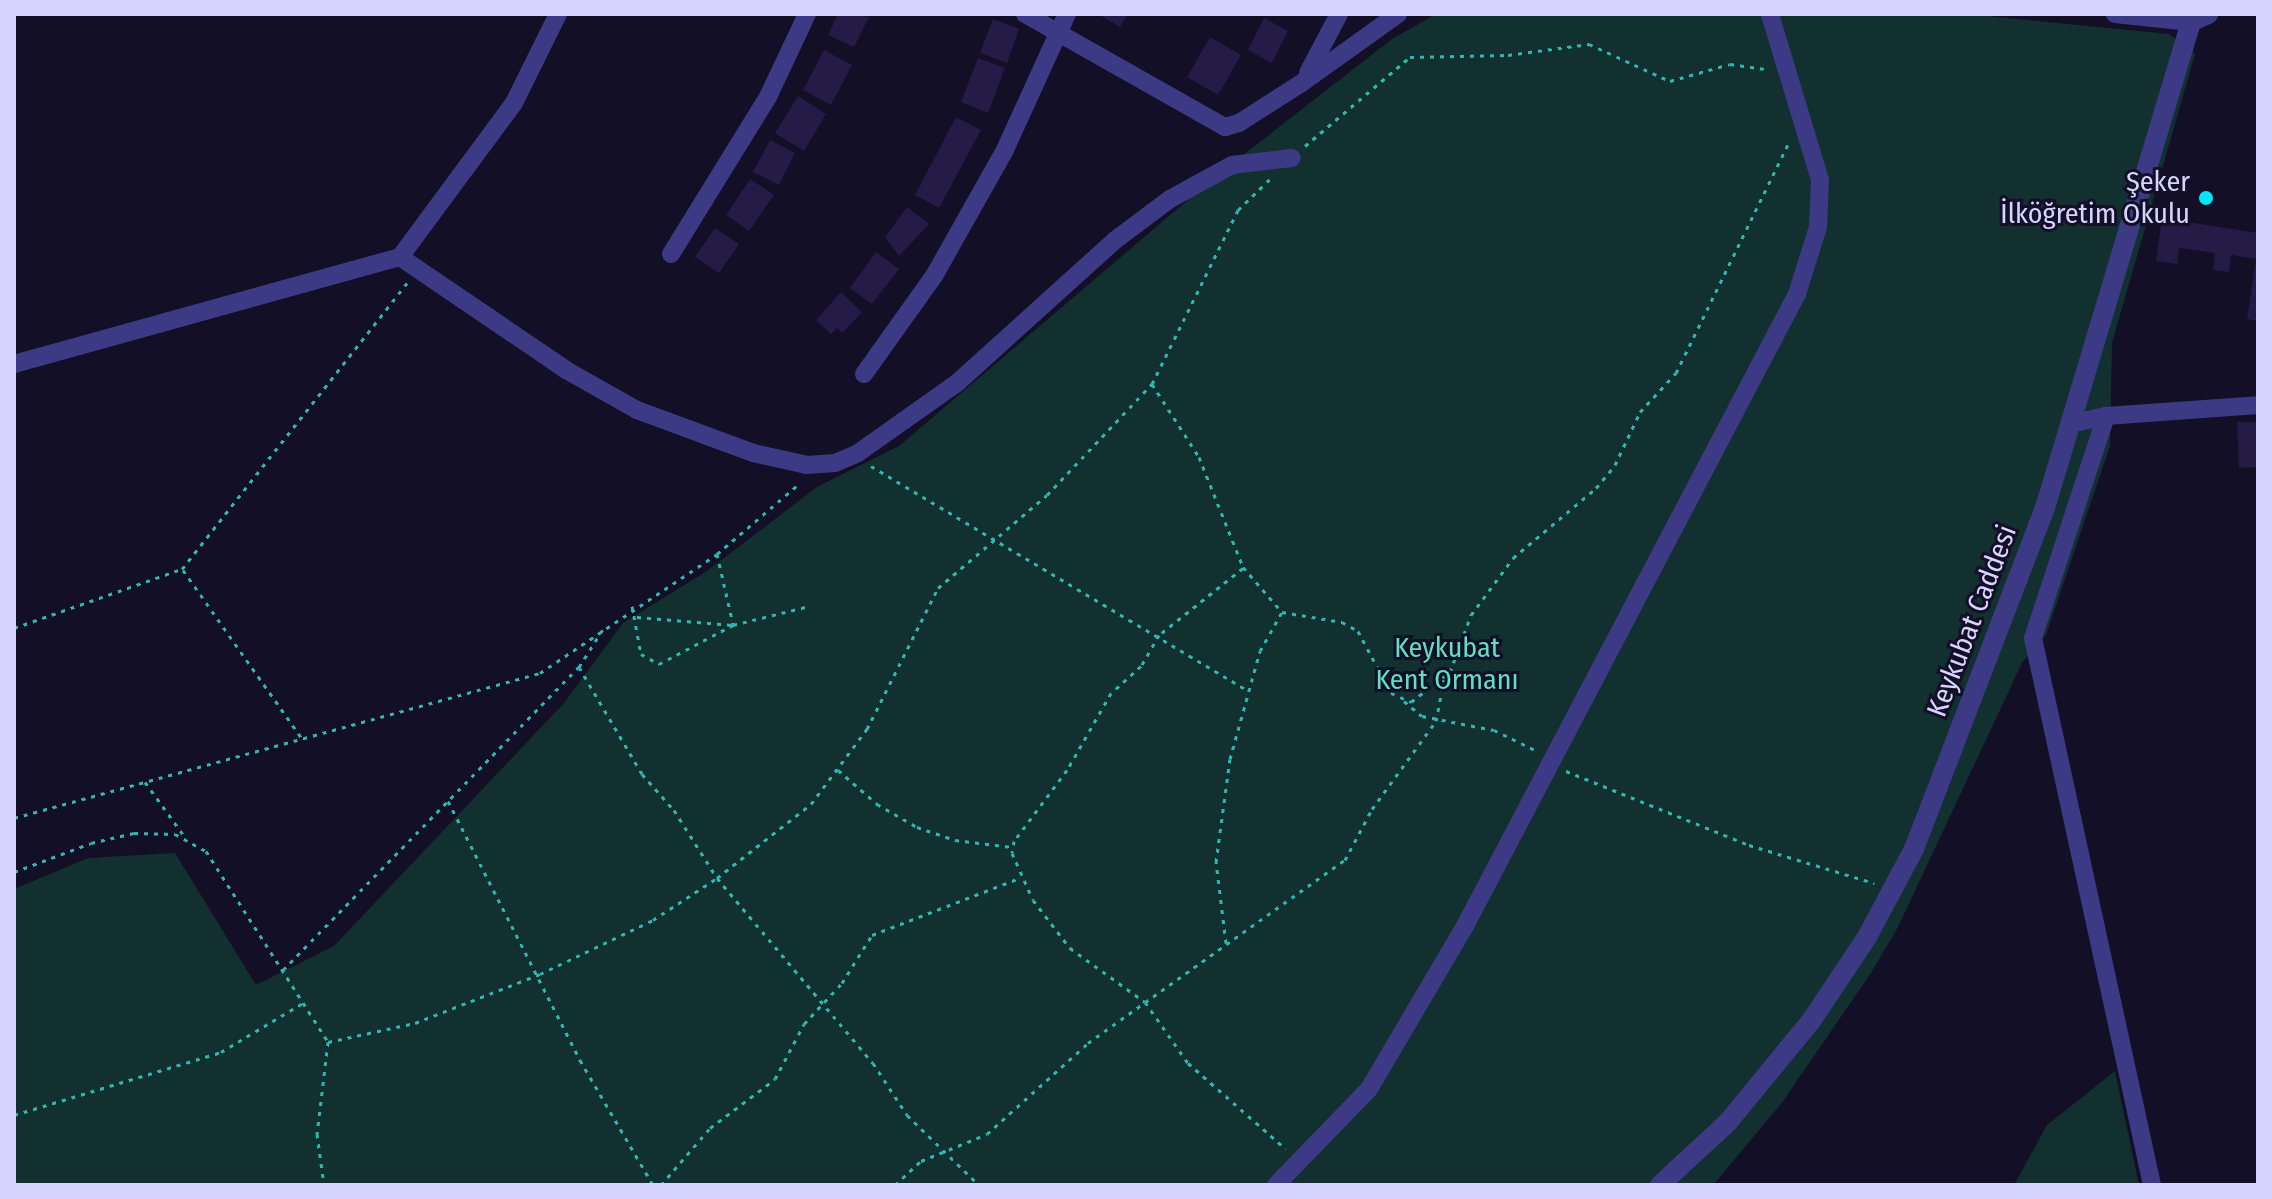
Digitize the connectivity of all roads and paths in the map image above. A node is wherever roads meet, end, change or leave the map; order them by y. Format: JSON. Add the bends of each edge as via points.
{"nodes":[{"id":1,"x":558,"y":14,"type":"edge"},
{"id":2,"x":807,"y":14,"type":"edge"},
{"id":3,"x":1025,"y":14,"type":"edge"},
{"id":4,"x":1067,"y":14,"type":"edge"},
{"id":5,"x":1339,"y":14,"type":"edge"},
{"id":6,"x":1398,"y":14,"type":"edge"},
{"id":7,"x":1770,"y":14,"type":"edge"},
{"id":8,"x":2115,"y":14,"type":"edge"},
{"id":9,"x":2197,"y":17,"type":"edge"},
{"id":10,"x":1059,"y":31,"type":"junction"},
{"id":11,"x":1788,"y":77,"type":"junction"},
{"id":12,"x":1303,"y":82,"type":"junction"},
{"id":13,"x":1802,"y":111,"type":"junction"},
{"id":14,"x":1292,"y":158,"type":"junction"},
{"id":15,"x":671,"y":254,"type":"dead end"},
{"id":16,"x":400,"y":257,"type":"junction"},
{"id":17,"x":418,"y":270,"type":"junction"},
{"id":18,"x":14,"y":364,"type":"edge"},
{"id":19,"x":864,"y":374,"type":"dead end"},
{"id":20,"x":1152,"y":384,"type":"junction"},
{"id":21,"x":2258,"y":405,"type":"edge"},
{"id":22,"x":2106,"y":416,"type":"junction"},
{"id":23,"x":2070,"y":424,"type":"junction"},
{"id":24,"x":855,"y":454,"type":"junction"},
{"id":25,"x":822,"y":465,"type":"junction"},
{"id":26,"x":995,"y":540,"type":"junction"},
{"id":27,"x":717,"y":554,"type":"junction"},
{"id":28,"x":1243,"y":567,"type":"junction"},
{"id":29,"x":182,"y":569,"type":"junction"},
{"id":30,"x":632,"y":606,"type":"junction"},
{"id":31,"x":810,"y":606,"type":"dead end"},
{"id":32,"x":1282,"y":612,"type":"junction"},
{"id":33,"x":637,"y":617,"type":"junction"},
{"id":34,"x":733,"y":625,"type":"junction"},
{"id":35,"x":605,"y":626,"type":"junction"},
{"id":36,"x":14,"y":628,"type":"edge"},
{"id":37,"x":1159,"y":635,"type":"junction"},
{"id":38,"x":579,"y":667,"type":"junction"},
{"id":39,"x":1444,"y":679,"type":"junction"},
{"id":40,"x":1248,"y":691,"type":"junction"},
{"id":41,"x":1404,"y":701,"type":"junction"},
{"id":42,"x":1436,"y":721,"type":"junction"},
{"id":43,"x":303,"y":740,"type":"junction"},
{"id":44,"x":1551,"y":762,"type":"junction"},
{"id":45,"x":838,"y":770,"type":"junction"},
{"id":46,"x":145,"y":782,"type":"junction"},
{"id":47,"x":448,"y":801,"type":"junction"},
{"id":48,"x":14,"y":818,"type":"edge"},
{"id":49,"x":185,"y":837,"type":"junction"},
{"id":50,"x":1012,"y":847,"type":"junction"},
{"id":51,"x":14,"y":872,"type":"edge"},
{"id":52,"x":717,"y":878,"type":"junction"},
{"id":53,"x":1020,"y":878,"type":"junction"},
{"id":54,"x":1893,"y":889,"type":"junction"},
{"id":55,"x":1226,"y":943,"type":"junction"},
{"id":56,"x":283,"y":970,"type":"junction"},
{"id":57,"x":540,"y":974,"type":"junction"},
{"id":58,"x":1145,"y":1002,"type":"junction"},
{"id":59,"x":303,"y":1003,"type":"junction"},
{"id":60,"x":820,"y":1007,"type":"junction"},
{"id":61,"x":328,"y":1042,"type":"junction"},
{"id":62,"x":14,"y":1115,"type":"edge"},
{"id":63,"x":945,"y":1151,"type":"junction"},
{"id":64,"x":1301,"y":1162,"type":"junction"},
{"id":65,"x":324,"y":1185,"type":"edge"},
{"id":66,"x":653,"y":1185,"type":"edge"},
{"id":67,"x":661,"y":1185,"type":"edge"},
{"id":68,"x":895,"y":1185,"type":"edge"},
{"id":69,"x":979,"y":1185,"type":"edge"},
{"id":70,"x":1276,"y":1185,"type":"edge"},
{"id":71,"x":1660,"y":1185,"type":"edge"},
{"id":72,"x":2152,"y":1185,"type":"edge"}],
"edges":[{"from":1,"to":16,"type":"street","via":[[514,103]]},
{"from":2,"to":15,"type":"street","via":[[768,97]]},
{"from":3,"to":10,"type":"street"},
{"from":4,"to":10,"type":"street"},
{"from":5,"to":12,"type":"street"},
{"from":6,"to":12,"type":"street"},
{"from":7,"to":11,"type":"street"},
{"from":8,"to":9,"type":"street"},
{"from":9,"to":23,"type":"street","name":"Keykubat Caddesi"},
{"from":10,"to":12,"type":"street","via":[[1219,126],[1239,123]]},
{"from":10,"to":19,"type":"street","via":[[1004,152],[950,249]]},
{"from":11,"to":13,"type":"street"},
{"from":11,"to":14,"type":"path","via":[[1730,64],[1670,81],[1589,44],[1508,55],[1410,57]]},
{"from":13,"to":39,"type":"path","via":[[1765,201],[1676,373],[1640,412],[1607,477],[1540,531],[1495,579],[1471,615],[1460,657]]},
{"from":13,"to":44,"type":"street","via":[[1821,195],[1813,249],[1797,294]]},
{"from":14,"to":20,"type":"path","via":[[1238,210]]},
{"from":14,"to":24,"type":"street","via":[[1232,165],[1170,199],[1114,241],[957,383]]},
{"from":16,"to":17,"type":"street"},
{"from":16,"to":18,"type":"street"},
{"from":17,"to":25,"type":"street","via":[[566,370],[637,410],[753,453]]},
{"from":17,"to":29,"type":"path"},
{"from":20,"to":26,"type":"path","via":[[1075,468]]},
{"from":20,"to":28,"type":"path","via":[[1199,457]]},
{"from":21,"to":22,"type":"street"},
{"from":22,"to":23,"type":"street"},
{"from":22,"to":72,"type":"street","via":[[2033,638]]},
{"from":23,"to":54,"type":"street","name":"Keykubat Caddesi","via":[[2045,508],[1933,804]]},
{"from":24,"to":25,"type":"street"},
{"from":24,"to":26,"type":"path","via":[[888,480]]},
{"from":25,"to":27,"type":"path"},
{"from":26,"to":37,"type":"path"},
{"from":26,"to":45,"type":"path","via":[[947,577],[928,602],[876,713]]},
{"from":27,"to":30,"type":"path"},
{"from":27,"to":34,"type":"path"},
{"from":28,"to":32,"type":"path"},
{"from":28,"to":37,"type":"path"},
{"from":29,"to":36,"type":"path"},
{"from":29,"to":43,"type":"path"},
{"from":30,"to":33,"type":"path"},
{"from":30,"to":35,"type":"path"},
{"from":31,"to":34,"type":"path"},
{"from":32,"to":40,"type":"path","via":[[1260,651]]},
{"from":32,"to":41,"type":"path","via":[[1350,626],[1369,644],[1391,693]]},
{"from":33,"to":34,"type":"path"},
{"from":33,"to":34,"type":"path","via":[[637,647],[654,664]]},
{"from":35,"to":38,"type":"path"},
{"from":35,"to":43,"type":"path","via":[[540,673]]},
{"from":37,"to":40,"type":"path"},
{"from":37,"to":50,"type":"path","via":[[1141,666],[1106,700],[1067,770]]},
{"from":38,"to":47,"type":"path"},
{"from":38,"to":52,"type":"path","via":[[642,774],[674,810]]},
{"from":39,"to":41,"type":"path"},
{"from":39,"to":42,"type":"path"},
{"from":40,"to":55,"type":"path","via":[[1230,759],[1216,862]]},
{"from":41,"to":42,"type":"path"},
{"from":42,"to":44,"type":"path","via":[[1494,730]]},
{"from":42,"to":55,"type":"path","via":[[1372,809],[1345,860]]},
{"from":43,"to":46,"type":"path"},
{"from":44,"to":54,"type":"path","via":[[1749,845]]},
{"from":44,"to":64,"type":"street","via":[[1465,926],[1369,1089]]},
{"from":45,"to":50,"type":"path","via":[[877,804],[917,827],[955,840]]},
{"from":45,"to":52,"type":"path","via":[[811,804]]},
{"from":46,"to":48,"type":"path"},
{"from":46,"to":49,"type":"path"},
{"from":47,"to":56,"type":"path"},
{"from":47,"to":57,"type":"path"},
{"from":49,"to":51,"type":"path","via":[[156,832],[112,837]]},
{"from":49,"to":56,"type":"path","via":[[214,861]]},
{"from":50,"to":53,"type":"path"},
{"from":52,"to":57,"type":"path","via":[[653,920]]},
{"from":52,"to":60,"type":"path"},
{"from":53,"to":58,"type":"path","via":[[1070,948]]},
{"from":53,"to":60,"type":"path","via":[[872,935]]},
{"from":54,"to":71,"type":"street","name":"Keykubat Caddesi","via":[[1840,980],[1781,1061],[1701,1151]]},
{"from":55,"to":58,"type":"path"},
{"from":56,"to":59,"type":"path"},
{"from":57,"to":61,"type":"path","via":[[415,1023]]},
{"from":57,"to":66,"type":"path","via":[[580,1060]]},
{"from":58,"to":63,"type":"path","via":[[1061,1066],[987,1134]]},
{"from":58,"to":64,"type":"path","via":[[1188,1063]]},
{"from":59,"to":61,"type":"path"},
{"from":59,"to":62,"type":"path","via":[[221,1052]]},
{"from":60,"to":63,"type":"path","via":[[873,1063],[907,1115]]},
{"from":60,"to":67,"type":"path","via":[[775,1079],[710,1128]]},
{"from":61,"to":65,"type":"path","via":[[317,1134]]},
{"from":63,"to":68,"type":"path","via":[[921,1161]]},
{"from":63,"to":69,"type":"path"},
{"from":64,"to":70,"type":"street"}]}
